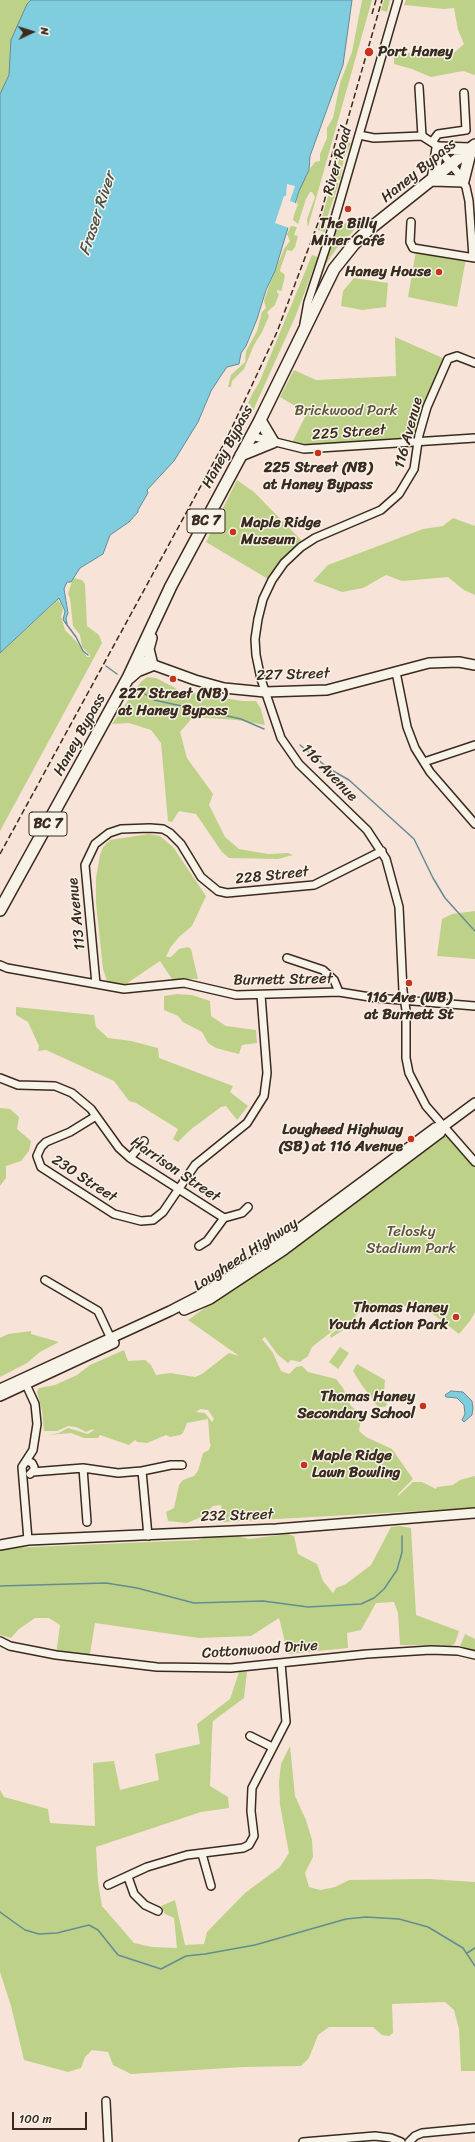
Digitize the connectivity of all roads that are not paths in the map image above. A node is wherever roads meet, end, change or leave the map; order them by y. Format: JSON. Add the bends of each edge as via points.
{"nodes":[{"id":1,"x":398,"y":0,"type":"edge"},
{"id":2,"x":419,"y":87,"type":"dead end"},
{"id":3,"x":464,"y":93,"type":"dead end"},
{"id":4,"x":359,"y":135,"type":"junction"},
{"id":5,"x":422,"y":136,"type":"junction"},
{"id":6,"x":435,"y":145,"type":"junction"},
{"id":7,"x":473,"y":147,"type":"edge"},
{"id":8,"x":451,"y":165,"type":"junction"},
{"id":9,"x":434,"y":180,"type":"junction"},
{"id":10,"x":463,"y":181,"type":"junction"},
{"id":11,"x":411,"y":222,"type":"dead end"},
{"id":12,"x":474,"y":257,"type":"edge"},
{"id":13,"x":304,"y":330,"type":"junction"},
{"id":14,"x":475,"y":363,"type":"edge"},
{"id":15,"x":260,"y":420,"type":"junction"},
{"id":16,"x":251,"y":436,"type":"junction"},
{"id":17,"x":475,"y":438,"type":"edge"},
{"id":18,"x":273,"y":442,"type":"junction"},
{"id":19,"x":419,"y":442,"type":"junction"},
{"id":20,"x":241,"y":455,"type":"junction"},
{"id":21,"x":171,"y":586,"type":"junction"},
{"id":22,"x":137,"y":659,"type":"junction"},
{"id":23,"x":152,"y":665,"type":"junction"},
{"id":24,"x":475,"y":665,"type":"edge"},
{"id":25,"x":396,"y":672,"type":"junction"},
{"id":26,"x":128,"y":678,"type":"junction"},
{"id":27,"x":265,"y":692,"type":"junction"},
{"id":28,"x":475,"y":745,"type":"edge"},
{"id":29,"x":424,"y":762,"type":"junction"},
{"id":30,"x":475,"y":824,"type":"edge"},
{"id":31,"x":95,"y":844,"type":"joint"},
{"id":32,"x":382,"y":851,"type":"junction"},
{"id":33,"x":0,"y":910,"type":"edge"},
{"id":34,"x":287,"y":958,"type":"dead end"},
{"id":35,"x":0,"y":965,"type":"edge"},
{"id":36,"x":96,"y":984,"type":"junction"},
{"id":37,"x":339,"y":992,"type":"junction"},
{"id":38,"x":261,"y":995,"type":"junction"},
{"id":39,"x":404,"y":1000,"type":"junction"},
{"id":40,"x":475,"y":1006,"type":"edge"},
{"id":41,"x":0,"y":1078,"type":"edge"},
{"id":42,"x":475,"y":1103,"type":"edge"},
{"id":43,"x":96,"y":1116,"type":"junction"},
{"id":44,"x":444,"y":1126,"type":"junction"},
{"id":45,"x":144,"y":1141,"type":"dead end"},
{"id":46,"x":130,"y":1158,"type":"junction"},
{"id":47,"x":475,"y":1162,"type":"edge"},
{"id":48,"x":177,"y":1189,"type":"junction"},
{"id":49,"x":248,"y":1207,"type":"dead end"},
{"id":50,"x":224,"y":1218,"type":"junction"},
{"id":51,"x":199,"y":1246,"type":"dead end"},
{"id":52,"x":45,"y":1280,"type":"dead end"},
{"id":53,"x":112,"y":1340,"type":"junction"},
{"id":54,"x":24,"y":1381,"type":"junction"},
{"id":55,"x":0,"y":1388,"type":"edge"},
{"id":56,"x":0,"y":1396,"type":"edge"},
{"id":57,"x":182,"y":1465,"type":"dead end"},
{"id":58,"x":31,"y":1467,"type":"junction"},
{"id":59,"x":83,"y":1468,"type":"junction"},
{"id":60,"x":23,"y":1471,"type":"junction"},
{"id":61,"x":142,"y":1472,"type":"junction"},
{"id":62,"x":25,"y":1484,"type":"junction"},
{"id":63,"x":475,"y":1513,"type":"edge"},
{"id":64,"x":87,"y":1522,"type":"dead end"},
{"id":65,"x":148,"y":1536,"type":"junction"},
{"id":66,"x":28,"y":1540,"type":"junction"},
{"id":67,"x":0,"y":1545,"type":"edge"},
{"id":68,"x":0,"y":1641,"type":"edge"},
{"id":69,"x":475,"y":1655,"type":"edge"},
{"id":70,"x":281,"y":1663,"type":"junction"},
{"id":71,"x":250,"y":1736,"type":"dead end"},
{"id":72,"x":272,"y":1747,"type":"junction"},
{"id":73,"x":202,"y":1854,"type":"junction"},
{"id":74,"x":128,"y":1877,"type":"junction"},
{"id":75,"x":108,"y":1885,"type":"dead end"},
{"id":76,"x":211,"y":1886,"type":"dead end"},
{"id":77,"x":158,"y":1912,"type":"dead end"},
{"id":78,"x":106,"y":2101,"type":"dead end"},
{"id":79,"x":475,"y":2128,"type":"edge"},
{"id":80,"x":316,"y":2141,"type":"edge"},
{"id":81,"x":108,"y":2142,"type":"edge"},
{"id":82,"x":303,"y":2142,"type":"edge"},
{"id":83,"x":401,"y":2142,"type":"edge"},
{"id":84,"x":409,"y":2142,"type":"edge"}],
"edges":[{"from":1,"to":4,"type":"street","name":"River Road"},
{"from":2,"to":5,"type":"street"},
{"from":3,"to":6,"type":"street","via":[[466,130],[440,134]]},
{"from":4,"to":5,"type":"street","via":[[374,138]]},
{"from":4,"to":13,"type":"street","name":"River Road","via":[[308,302]]},
{"from":5,"to":6,"type":"street"},
{"from":6,"to":7,"type":"highway"},
{"from":6,"to":8,"type":"street"},
{"from":6,"to":9,"type":"highway"},
{"from":7,"to":8,"type":"highway","name":"Haney Bypass","number":"BC 7"},
{"from":7,"to":10,"type":"highway"},
{"from":8,"to":9,"type":"highway","name":"Haney Bypass","number":"BC 7"},
{"from":8,"to":10,"type":"street"},
{"from":9,"to":10,"type":"highway"},
{"from":9,"to":13,"type":"highway","name":"Haney Bypass","number":"BC 7","via":[[367,231],[344,255],[325,284]]},
{"from":10,"to":12,"type":"street","via":[[469,201]]},
{"from":11,"to":12,"type":"street","via":[[411,246],[415,249]]},
{"from":13,"to":15,"type":"highway","name":"Haney Bypass","number":"BC 7"},
{"from":14,"to":19,"type":"street","name":"116 Avenue","via":[[457,356],[448,359],[427,407]]},
{"from":15,"to":16,"type":"highway","name":"Haney Bypass","number":"BC 7"},
{"from":15,"to":18,"type":"highway"},
{"from":16,"to":18,"type":"street","name":"225 Street"},
{"from":16,"to":20,"type":"highway","name":"Haney Bypass","number":"BC 7"},
{"from":17,"to":19,"type":"street","name":"225 Street"},
{"from":18,"to":19,"type":"street","name":"225 Street","via":[[304,449]]},
{"from":18,"to":20,"type":"highway"},
{"from":19,"to":27,"type":"street","name":"116 Avenue","via":[[410,480],[393,501],[374,513],[308,542],[290,557],[272,580],[260,609],[256,634],[256,655]]},
{"from":20,"to":21,"type":"highway","name":"Haney Bypass","number":"BC 7"},
{"from":21,"to":22,"type":"highway","name":"Haney Bypass","number":"BC 7"},
{"from":21,"to":23,"type":"highway","via":[[171,595],[148,649]]},
{"from":22,"to":23,"type":"main road","name":"227 Street"},
{"from":22,"to":26,"type":"highway","name":"Haney Bypass","number":"BC 7"},
{"from":23,"to":26,"type":"highway"},
{"from":23,"to":27,"type":"main road","name":"227 Street","via":[[224,688]]},
{"from":24,"to":25,"type":"main road","name":"227 Street","via":[[459,662],[429,664]]},
{"from":25,"to":27,"type":"main road","name":"227 Street","via":[[327,690]]},
{"from":25,"to":29,"type":"street","via":[[407,727]]},
{"from":26,"to":33,"type":"highway","name":"Haney Bypass","number":"BC 7"},
{"from":27,"to":32,"type":"street","name":"116 Avenue","via":[[281,738],[294,758],[367,830]]},
{"from":28,"to":29,"type":"street"},
{"from":29,"to":30,"type":"street"},
{"from":31,"to":32,"type":"street","name":"228 Street","via":[[104,835],[115,830],[163,829],[181,844],[206,882],[218,891],[235,893],[314,885]]},
{"from":31,"to":36,"type":"street","name":"113 Avenue","via":[[87,859],[85,876]]},
{"from":32,"to":39,"type":"street","name":"116 Avenue","via":[[392,877],[399,907]]},
{"from":34,"to":37,"type":"street","via":[[322,970],[334,980]]},
{"from":35,"to":36,"type":"street","name":"Burnett Street"},
{"from":36,"to":38,"type":"street","name":"Burnett Street","via":[[133,990],[184,983],[231,995]]},
{"from":37,"to":38,"type":"street","name":"Burnett Street"},
{"from":37,"to":39,"type":"street","name":"Burnett Street"},
{"from":38,"to":48,"type":"street","via":[[267,1073],[264,1096],[247,1123],[199,1162]]},
{"from":39,"to":40,"type":"street","name":"Burnett Street"},
{"from":39,"to":44,"type":"street","name":"116 Avenue","via":[[409,1073],[426,1106]]},
{"from":41,"to":43,"type":"street","name":"Harrison Street","via":[[18,1085],[55,1086],[72,1093]]},
{"from":42,"to":44,"type":"main road","name":"Lougheed Highway"},
{"from":43,"to":46,"type":"street","name":"Harrison Street"},
{"from":43,"to":48,"type":"street","name":"230 Street","via":[[70,1132],[46,1142],[38,1151],[38,1162],[45,1171],[114,1214],[141,1220],[153,1220],[163,1212]]},
{"from":44,"to":47,"type":"street","name":"116 Avenue"},
{"from":44,"to":53,"type":"main road","name":"Lougheed Highway","via":[[435,1128],[262,1256],[202,1295]]},
{"from":45,"to":46,"type":"street"},
{"from":46,"to":48,"type":"street","name":"Harrison Street"},
{"from":48,"to":50,"type":"street","name":"Harrison Street"},
{"from":49,"to":50,"type":"street","name":"Harrison Street","via":[[242,1213]]},
{"from":50,"to":51,"type":"street","via":[[207,1241]]},
{"from":52,"to":53,"type":"street","via":[[98,1311]]},
{"from":53,"to":54,"type":"main road","name":"Lougheed Highway"},
{"from":54,"to":55,"type":"main road","name":"Lougheed Highway"},
{"from":54,"to":56,"type":"main road","name":"Lougheed Highway"},
{"from":54,"to":58,"type":"street","via":[[35,1404],[37,1433]]},
{"from":57,"to":61,"type":"street"},
{"from":58,"to":59,"type":"street","via":[[43,1471]]},
{"from":58,"to":60,"type":"street"},
{"from":58,"to":60,"type":"street","via":[[22,1465]]},
{"from":58,"to":62,"type":"street"},
{"from":59,"to":61,"type":"street","via":[[118,1473]]},
{"from":59,"to":64,"type":"street"},
{"from":60,"to":62,"type":"street"},
{"from":61,"to":65,"type":"street"},
{"from":62,"to":66,"type":"street"},
{"from":63,"to":65,"type":"main road","name":"232 Street"},
{"from":65,"to":66,"type":"main road","name":"232 Street"},
{"from":66,"to":67,"type":"main road","name":"232 Street"},
{"from":68,"to":70,"type":"street","name":"Cottonwood Drive","via":[[10,1646],[56,1655],[157,1667],[231,1668]]},
{"from":69,"to":70,"type":"street","name":"Cottonwood Drive","via":[[458,1651],[432,1650]]},
{"from":70,"to":72,"type":"street","via":[[286,1722]]},
{"from":71,"to":72,"type":"street"},
{"from":72,"to":73,"type":"street","via":[[252,1788],[254,1836],[250,1845]]},
{"from":73,"to":74,"type":"street","via":[[187,1855],[147,1867]]},
{"from":73,"to":76,"type":"street"},
{"from":74,"to":75,"type":"street"},
{"from":74,"to":77,"type":"street","via":[[134,1894],[145,1905]]},
{"from":78,"to":81,"type":"street"},
{"from":79,"to":84,"type":"street","via":[[422,2133]]},
{"from":80,"to":82,"type":"street"},
{"from":80,"to":83,"type":"street","via":[[375,2136]]}]}
